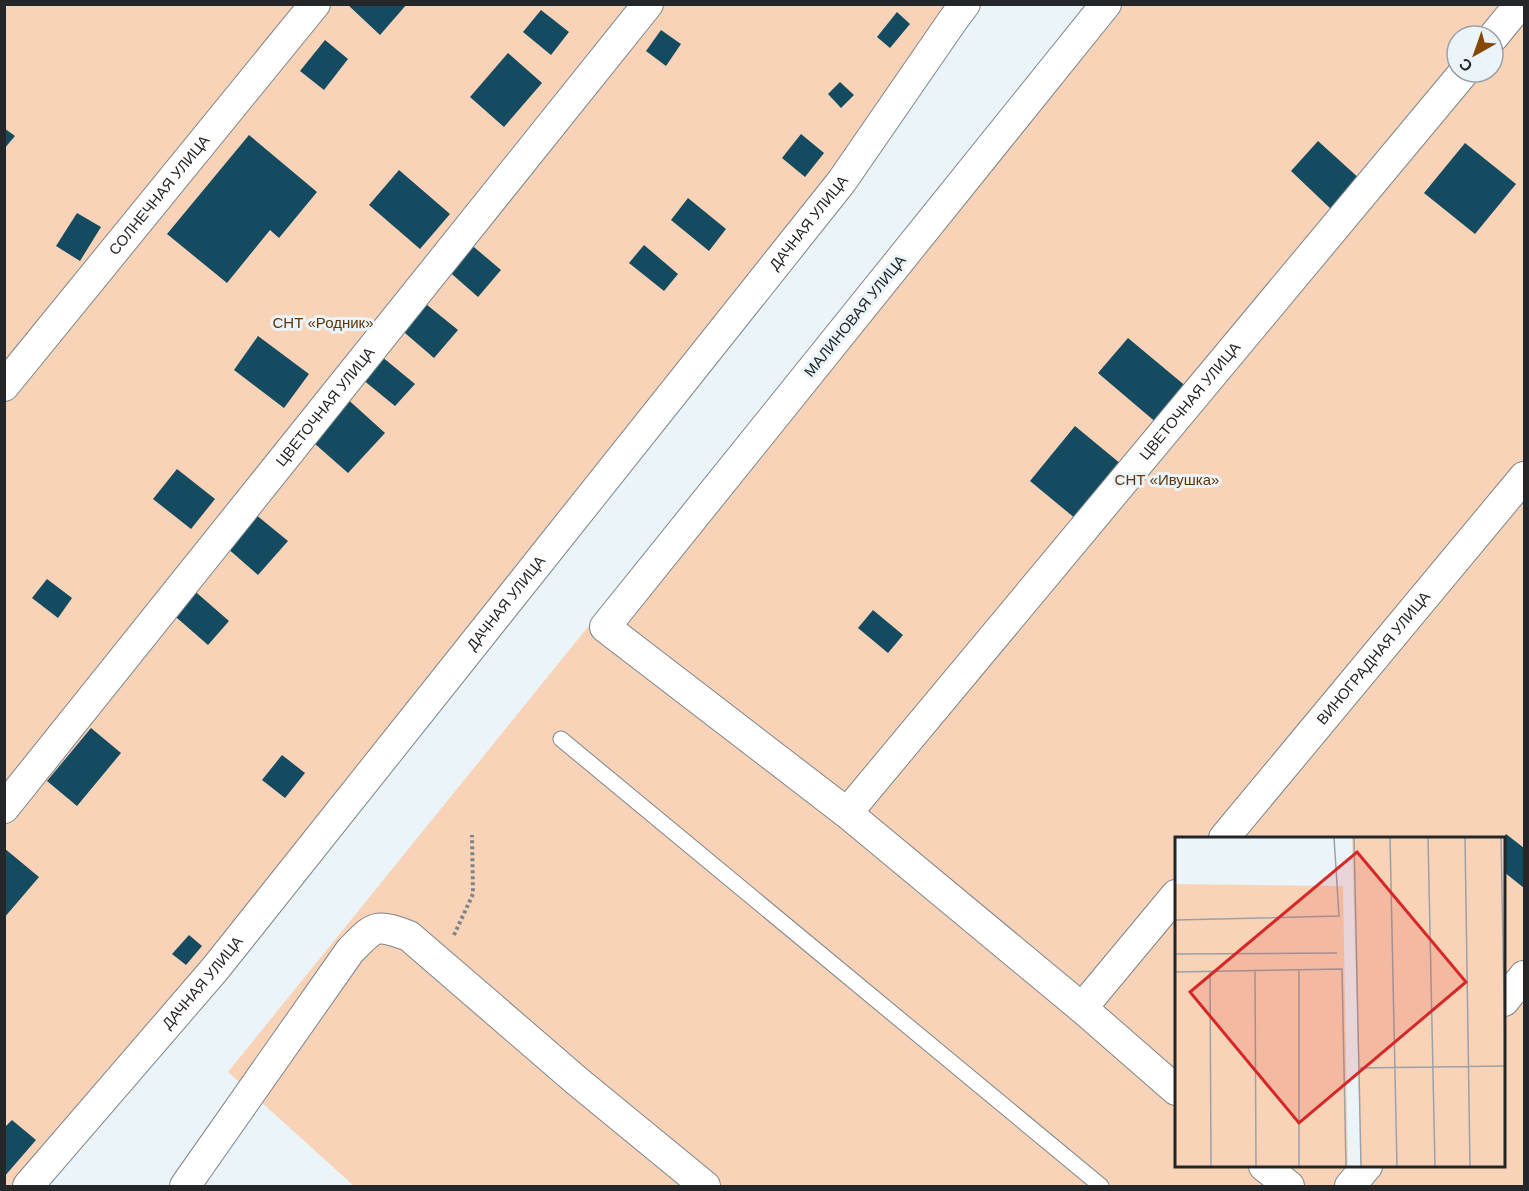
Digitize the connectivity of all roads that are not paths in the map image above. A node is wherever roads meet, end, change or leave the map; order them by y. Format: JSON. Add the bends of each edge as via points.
{"nodes":[{"id":1,"x":315,"y":4,"type":"edge"},
{"id":2,"x":648,"y":4,"type":"edge"},
{"id":3,"x":1106,"y":4,"type":"edge"},
{"id":4,"x":1520,"y":4,"type":"edge"},
{"id":5,"x":951,"y":10,"type":"edge"},
{"id":6,"x":1504,"y":24,"type":"edge"},
{"id":7,"x":1454,"y":84,"type":"edge"},
{"id":8,"x":4,"y":386,"type":"edge"},
{"id":9,"x":1524,"y":477,"type":"edge"},
{"id":10,"x":561,"y":739,"type":"dead end"},
{"id":11,"x":4,"y":808,"type":"edge"},
{"id":12,"x":847,"y":813,"type":"junction"},
{"id":13,"x":1225,"y":837,"type":"edge"},
{"id":14,"x":1175,"y":896,"type":"edge"},
{"id":15,"x":1524,"y":976,"type":"edge"},
{"id":16,"x":1505,"y":999,"type":"edge"},
{"id":17,"x":1082,"y":1008,"type":"junction"},
{"id":18,"x":1175,"y":1089,"type":"edge"},
{"id":19,"x":1265,"y":1167,"type":"edge"},
{"id":20,"x":1366,"y":1167,"type":"edge"},
{"id":21,"x":28,"y":1186,"type":"edge"},
{"id":22,"x":185,"y":1186,"type":"edge"},
{"id":23,"x":705,"y":1186,"type":"edge"},
{"id":24,"x":1101,"y":1186,"type":"edge"},
{"id":25,"x":1288,"y":1186,"type":"edge"},
{"id":26,"x":1350,"y":1186,"type":"edge"}],
"edges":[{"from":1,"to":8,"type":"street","name":"СОЛНЕЧНАЯ УЛИЦА"},
{"from":2,"to":11,"type":"street","name":"ЦВЕТОЧНАЯ УЛИЦА"},
{"from":3,"to":12,"type":"street","name":"МАЛИНОВАЯ УЛИЦА","via":[[605,627]]},
{"from":4,"to":6,"type":"street"},
{"from":5,"to":21,"type":"street","name":"ДАЧНАЯ УЛИЦА","via":[[842,181],[215,969]]},
{"from":7,"to":12,"type":"street","name":"ЦВЕТОЧНАЯ УЛИЦА"},
{"from":9,"to":13,"type":"street","name":"ВИНОГРАДНАЯ УЛИЦА"},
{"from":10,"to":24,"type":"lane"},
{"from":12,"to":17,"type":"street"},
{"from":14,"to":17,"type":"street"},
{"from":15,"to":16,"type":"street"},
{"from":17,"to":18,"type":"street"},
{"from":19,"to":25,"type":"street"},
{"from":20,"to":26,"type":"street"},
{"from":22,"to":23,"type":"street","via":[[350,951],[370,930],[387,928],[408,936]]}]}
